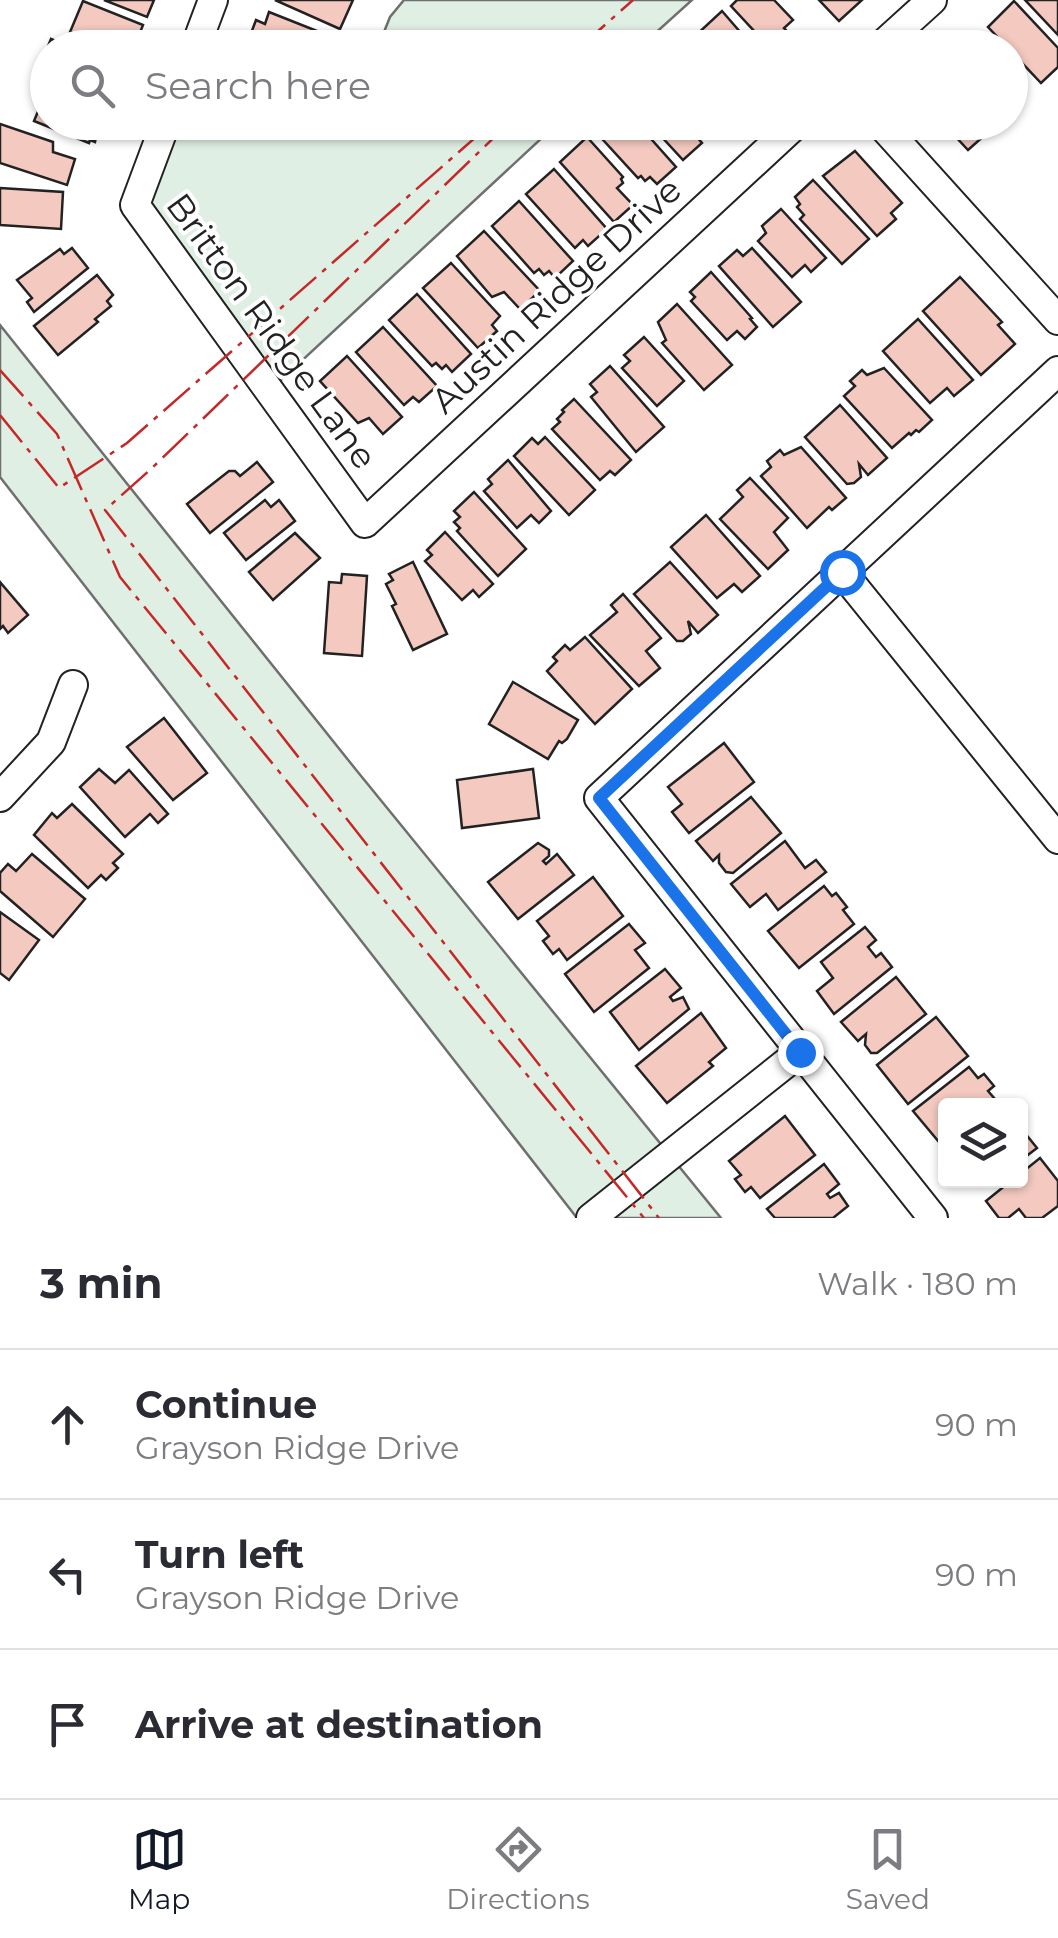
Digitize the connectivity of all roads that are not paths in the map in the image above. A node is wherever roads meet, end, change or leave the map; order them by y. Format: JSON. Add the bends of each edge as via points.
{"nodes":[{"id":1,"x":213,"y":0,"type":"edge"},
{"id":2,"x":932,"y":0,"type":"edge"},
{"id":3,"x":202,"y":30,"type":"edge"},
{"id":4,"x":900,"y":30,"type":"edge"},
{"id":5,"x":159,"y":140,"type":"edge"},
{"id":6,"x":779,"y":140,"type":"edge"},
{"id":7,"x":895,"y":140,"type":"edge"},
{"id":8,"x":1058,"y":320,"type":"edge"},
{"id":9,"x":1058,"y":371,"type":"edge"},
{"id":10,"x":364,"y":524,"type":"joint"},
{"id":11,"x":842,"y":572,"type":"junction"},
{"id":12,"x":72,"y":686,"type":"dead end"},
{"id":13,"x":0,"y":796,"type":"edge"},
{"id":14,"x":1058,"y":840,"type":"edge"},
{"id":15,"x":800,"y":1052,"type":"junction"},
{"id":16,"x":591,"y":1218,"type":"edge"},
{"id":17,"x":933,"y":1218,"type":"edge"}],
"edges":[{"from":1,"to":3,"type":"street"},
{"from":2,"to":4,"type":"street"},
{"from":5,"to":10,"type":"street","name":"Britton Ridge Lane","via":[[135,205]]},
{"from":6,"to":10,"type":"street","name":"Austin Ridge Drive"},
{"from":7,"to":8,"type":"street"},
{"from":9,"to":11,"type":"street"},
{"from":11,"to":14,"type":"street"},
{"from":11,"to":15,"type":"street","via":[[599,798]]},
{"from":12,"to":13,"type":"street","via":[[50,742]]},
{"from":15,"to":16,"type":"street"},
{"from":15,"to":17,"type":"street"}]}
